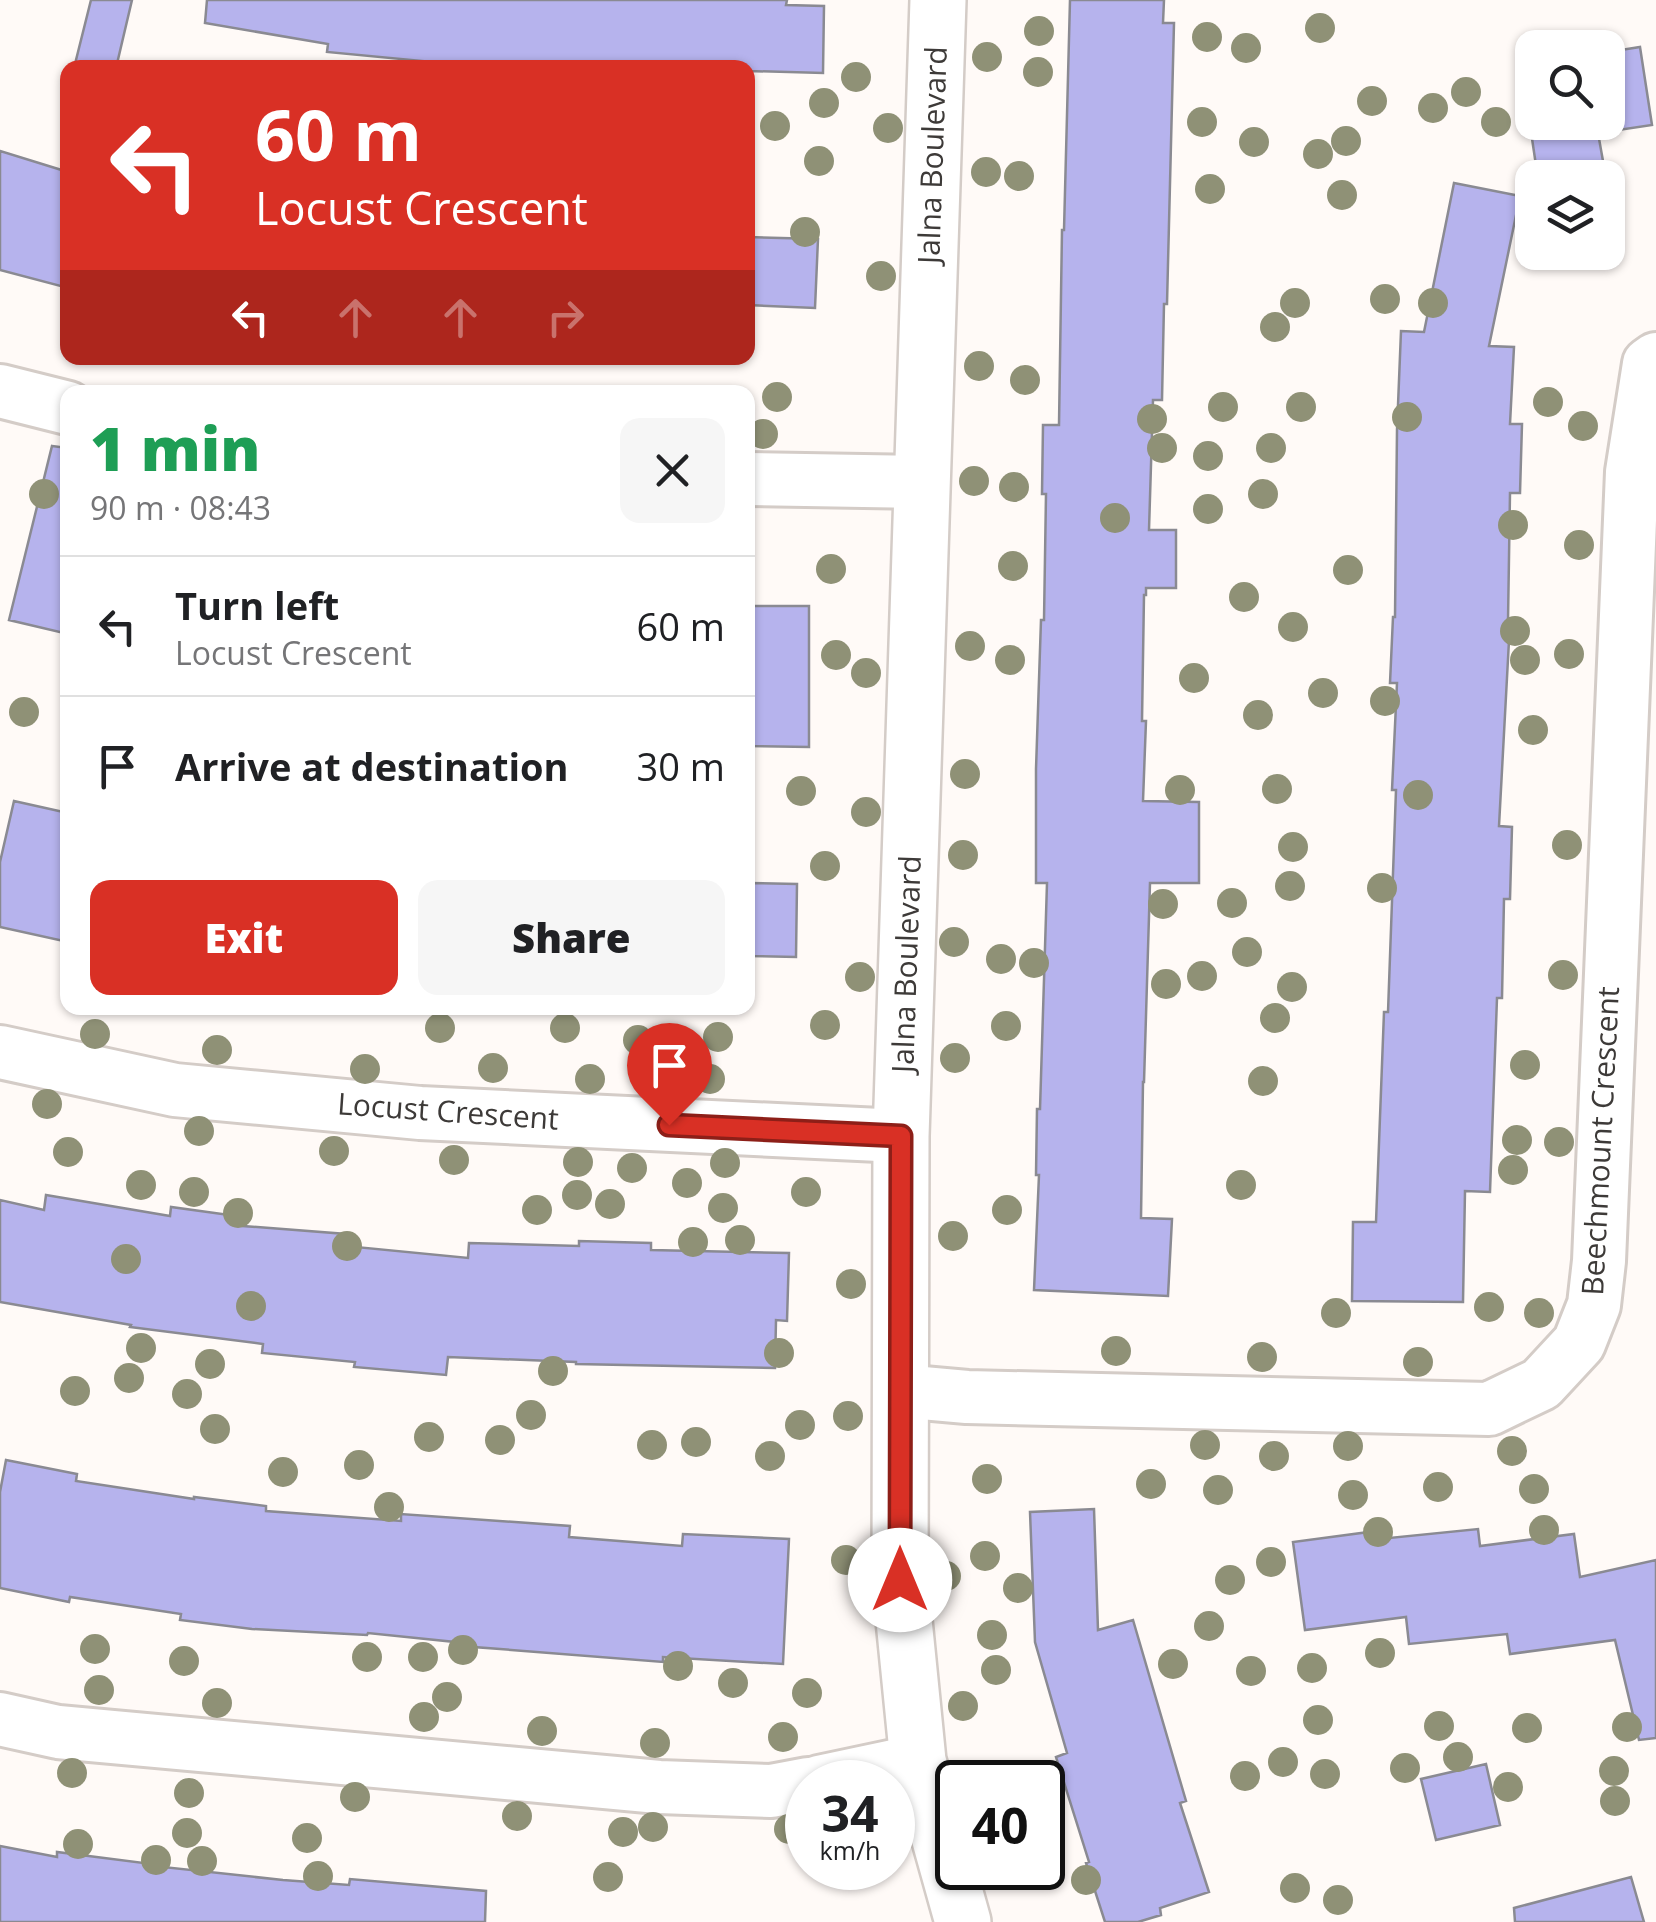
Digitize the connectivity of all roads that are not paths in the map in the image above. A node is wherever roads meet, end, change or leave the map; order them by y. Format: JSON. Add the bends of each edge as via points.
{"nodes":[{"id":1,"x":938,"y":0,"type":"edge"},
{"id":2,"x":1656,"y":359,"type":"edge"},
{"id":3,"x":0,"y":391,"type":"edge"},
{"id":4,"x":60,"y":406,"type":"edge"},
{"id":5,"x":755,"y":479,"type":"edge"},
{"id":6,"x":922,"y":482,"type":"junction"},
{"id":7,"x":0,"y":1052,"type":"edge"},
{"id":8,"x":901,"y":1136,"type":"junction"},
{"id":9,"x":900,"y":1391,"type":"junction"},
{"id":10,"x":0,"y":1719,"type":"edge"},
{"id":11,"x":918,"y":1761,"type":"junction"},
{"id":12,"x":915,"y":1762,"type":"edge"},
{"id":13,"x":785,"y":1788,"type":"edge"},
{"id":14,"x":963,"y":1922,"type":"edge"}],
"edges":[{"from":1,"to":6,"type":"street","name":"Jalna Boulevard"},
{"from":2,"to":9,"type":"street","name":"Beechmount Crescent","via":[[1649,364],[1632,472],[1600,1262],[1579,1343],[1541,1384],[1489,1409]]},
{"from":3,"to":4,"type":"street"},
{"from":5,"to":6,"type":"street"},
{"from":6,"to":8,"type":"street","name":"Jalna Boulevard"},
{"from":7,"to":8,"type":"street","name":"Locust Crescent","via":[[175,1090],[288,1101]]},
{"from":8,"to":9,"type":"street","name":"Jalna Boulevard"},
{"from":9,"to":11,"type":"street","name":"Jalna Boulevard","via":[[900,1580]]},
{"from":10,"to":13,"type":"street","via":[[58,1732],[640,1785]]},
{"from":11,"to":12,"type":"street"},
{"from":11,"to":14,"type":"street","name":"Jalna Boulevard"}]}
